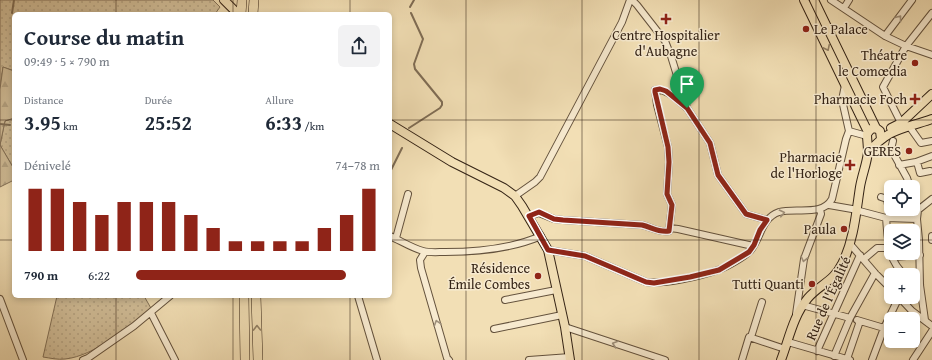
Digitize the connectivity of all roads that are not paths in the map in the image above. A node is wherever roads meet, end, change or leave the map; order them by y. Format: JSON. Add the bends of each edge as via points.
{"nodes":[{"id":1,"x":224,"y":0,"type":"edge"},
{"id":2,"x":254,"y":0,"type":"edge"},
{"id":3,"x":631,"y":0,"type":"edge"},
{"id":4,"x":804,"y":0,"type":"edge"},
{"id":5,"x":814,"y":0,"type":"edge"},
{"id":6,"x":831,"y":0,"type":"edge"},
{"id":7,"x":848,"y":0,"type":"edge"},
{"id":8,"x":912,"y":0,"type":"edge"},
{"id":9,"x":242,"y":2,"type":"edge"},
{"id":10,"x":844,"y":8,"type":"junction"},
{"id":11,"x":238,"y":12,"type":"edge"},
{"id":12,"x":240,"y":12,"type":"edge"},
{"id":13,"x":253,"y":12,"type":"edge"},
{"id":14,"x":932,"y":13,"type":"edge"},
{"id":15,"x":885,"y":36,"type":"junction"},
{"id":16,"x":906,"y":46,"type":"junction"},
{"id":17,"x":932,"y":55,"type":"edge"},
{"id":18,"x":845,"y":85,"type":"junction"},
{"id":19,"x":932,"y":94,"type":"edge"},
{"id":20,"x":918,"y":106,"type":"junction"},
{"id":21,"x":687,"y":108,"type":"junction"},
{"id":22,"x":928,"y":121,"type":"edge"},
{"id":23,"x":901,"y":122,"type":"junction"},
{"id":24,"x":392,"y":125,"type":"edge"},
{"id":25,"x":909,"y":126,"type":"junction"},
{"id":26,"x":849,"y":131,"type":"junction"},
{"id":27,"x":874,"y":136,"type":"junction"},
{"id":28,"x":893,"y":141,"type":"dead end"},
{"id":29,"x":932,"y":141,"type":"edge"},
{"id":30,"x":932,"y":156,"type":"edge"},
{"id":31,"x":917,"y":162,"type":"junction"},
{"id":32,"x":899,"y":165,"type":"junction"},
{"id":33,"x":930,"y":171,"type":"dead end"},
{"id":34,"x":908,"y":180,"type":"edge"},
{"id":35,"x":408,"y":194,"type":"dead end"},
{"id":36,"x":515,"y":196,"type":"junction"},
{"id":37,"x":881,"y":197,"type":"dead end"},
{"id":38,"x":932,"y":199,"type":"edge"},
{"id":39,"x":831,"y":202,"type":"junction"},
{"id":40,"x":920,"y":208,"type":"edge"},
{"id":41,"x":820,"y":209,"type":"junction"},
{"id":42,"x":857,"y":211,"type":"junction"},
{"id":43,"x":529,"y":216,"type":"junction"},
{"id":44,"x":917,"y":216,"type":"edge"},
{"id":45,"x":888,"y":218,"type":"junction"},
{"id":46,"x":917,"y":219,"type":"junction"},
{"id":47,"x":767,"y":220,"type":"junction"},
{"id":48,"x":888,"y":224,"type":"edge"},
{"id":49,"x":917,"y":224,"type":"edge"},
{"id":50,"x":670,"y":228,"type":"junction"},
{"id":51,"x":541,"y":236,"type":"junction"},
{"id":52,"x":932,"y":236,"type":"edge"},
{"id":53,"x":393,"y":237,"type":"edge"},
{"id":54,"x":932,"y":240,"type":"edge"},
{"id":55,"x":850,"y":244,"type":"junction"},
{"id":56,"x":753,"y":246,"type":"junction"},
{"id":57,"x":884,"y":248,"type":"edge"},
{"id":58,"x":548,"y":250,"type":"junction"},
{"id":59,"x":425,"y":252,"type":"junction"},
{"id":60,"x":862,"y":257,"type":"junction"},
{"id":61,"x":875,"y":273,"type":"junction"},
{"id":62,"x":884,"y":282,"type":"edge"},
{"id":63,"x":920,"y":284,"type":"edge"},
{"id":64,"x":556,"y":290,"type":"junction"},
{"id":65,"x":168,"y":298,"type":"edge"},
{"id":66,"x":244,"y":298,"type":"edge"},
{"id":67,"x":256,"y":298,"type":"edge"},
{"id":68,"x":359,"y":298,"type":"edge"},
{"id":69,"x":0,"y":299,"type":"edge"},
{"id":70,"x":505,"y":300,"type":"dead end"},
{"id":71,"x":762,"y":302,"type":"dead end"},
{"id":72,"x":906,"y":304,"type":"edge"},
{"id":73,"x":802,"y":305,"type":"junction"},
{"id":74,"x":151,"y":313,"type":"junction"},
{"id":75,"x":834,"y":314,"type":"junction"},
{"id":76,"x":562,"y":315,"type":"junction"},
{"id":77,"x":796,"y":316,"type":"junction"},
{"id":78,"x":851,"y":318,"type":"junction"},
{"id":79,"x":925,"y":320,"type":"junction"},
{"id":80,"x":860,"y":321,"type":"junction"},
{"id":81,"x":932,"y":326,"type":"edge"},
{"id":82,"x":564,"y":327,"type":"junction"},
{"id":83,"x":884,"y":328,"type":"joint"},
{"id":84,"x":494,"y":329,"type":"dead end"},
{"id":85,"x":932,"y":331,"type":"edge"},
{"id":86,"x":751,"y":338,"type":"junction"},
{"id":87,"x":786,"y":346,"type":"junction"},
{"id":88,"x":817,"y":351,"type":"junction"},
{"id":89,"x":834,"y":356,"type":"junction"},
{"id":90,"x":87,"y":359,"type":"edge"},
{"id":91,"x":570,"y":359,"type":"edge"},
{"id":92,"x":845,"y":359,"type":"edge"},
{"id":93,"x":23,"y":360,"type":"edge"},
{"id":94,"x":175,"y":360,"type":"edge"},
{"id":95,"x":245,"y":360,"type":"edge"},
{"id":96,"x":258,"y":360,"type":"edge"},
{"id":97,"x":377,"y":360,"type":"edge"},
{"id":98,"x":449,"y":360,"type":"edge"},
{"id":99,"x":529,"y":360,"type":"edge"},
{"id":100,"x":665,"y":360,"type":"edge"},
{"id":101,"x":742,"y":360,"type":"edge"},
{"id":102,"x":782,"y":360,"type":"edge"},
{"id":103,"x":872,"y":360,"type":"edge"},
{"id":104,"x":914,"y":360,"type":"edge"}],
"edges":[{"from":1,"to":11,"type":"main road"},
{"from":2,"to":13,"type":"highway"},
{"from":3,"to":21,"type":"street","via":[[665,41]]},
{"from":3,"to":36,"type":"street","via":[[622,22],[540,177]]},
{"from":4,"to":18,"type":"main road","one_way":true},
{"from":5,"to":27,"type":"main road"},
{"from":6,"to":10,"type":"street"},
{"from":7,"to":10,"type":"street"},
{"from":15,"to":8,"type":"street","one_way":true},
{"from":9,"to":12,"type":"highway"},
{"from":10,"to":15,"type":"street"},
{"from":14,"to":16,"type":"street"},
{"from":15,"to":16,"type":"street"},
{"from":16,"to":17,"type":"street"},
{"from":16,"to":23,"type":"street","via":[[883,87]]},
{"from":18,"to":26,"type":"street","via":[[842,100]]},
{"from":18,"to":27,"type":"main road"},
{"from":19,"to":20,"type":"main road"},
{"from":20,"to":22,"type":"main road","via":[[919,115]]},
{"from":20,"to":23,"type":"main road"},
{"from":21,"to":47,"type":"street","via":[[710,143],[718,175],[746,214]]},
{"from":21,"to":50,"type":"street","via":[[666,91],[655,90],[668,147],[667,194],[672,205]]},
{"from":22,"to":25,"type":"main road"},
{"from":23,"to":27,"type":"main road"},
{"from":24,"to":36,"type":"main road"},
{"from":25,"to":27,"type":"main road"},
{"from":25,"to":29,"type":"street","via":[[921,143]]},
{"from":26,"to":27,"type":"street"},
{"from":26,"to":39,"type":"street"},
{"from":27,"to":42,"type":"main road","via":[[862,174]]},
{"from":28,"to":32,"type":"street","via":[[891,149]]},
{"from":30,"to":31,"type":"street"},
{"from":31,"to":32,"type":"street"},
{"from":31,"to":33,"type":"street","via":[[920,173]]},
{"from":32,"to":34,"type":"street"},
{"from":35,"to":53,"type":"street"},
{"from":36,"to":43,"type":"main road"},
{"from":37,"to":45,"type":"street","via":[[888,199]]},
{"from":38,"to":40,"type":"street"},
{"from":39,"to":41,"type":"street"},
{"from":39,"to":42,"type":"street"},
{"from":47,"to":41,"type":"street","one_way":true,"via":[[778,212]]},
{"from":41,"to":77,"type":"street","one_way":true,"via":[[821,214],[804,259]]},
{"from":42,"to":45,"type":"street"},
{"from":42,"to":55,"type":"main road"},
{"from":43,"to":50,"type":"street","via":[[539,212],[554,219],[642,225],[660,232],[669,231]]},
{"from":43,"to":51,"type":"main road"},
{"from":44,"to":46,"type":"street"},
{"from":45,"to":46,"type":"street"},
{"from":45,"to":48,"type":"street"},
{"from":46,"to":49,"type":"street"},
{"from":47,"to":56,"type":"street"},
{"from":50,"to":56,"type":"street"},
{"from":51,"to":58,"type":"main road"},
{"from":51,"to":59,"type":"street","via":[[526,243],[498,248],[462,252]]},
{"from":52,"to":54,"type":"street"},
{"from":53,"to":59,"type":"street"},
{"from":55,"to":60,"type":"street"},
{"from":55,"to":73,"type":"main road","via":[[842,265],[832,279],[809,296]]},
{"from":56,"to":58,"type":"street","via":[[749,252],[719,270],[654,283],[585,256]]},
{"from":57,"to":60,"type":"street","via":[[877,248]]},
{"from":58,"to":64,"type":"main road"},
{"from":98,"to":59,"type":"street","one_way":true,"via":[[420,268],[420,260]]},
{"from":60,"to":61,"type":"street"},
{"from":60,"to":75,"type":"street","name":"Rue de l'Égalité"},
{"from":61,"to":62,"type":"street"},
{"from":61,"to":78,"type":"street"},
{"from":63,"to":79,"type":"street"},
{"from":64,"to":70,"type":"street"},
{"from":64,"to":76,"type":"main road"},
{"from":65,"to":74,"type":"street"},
{"from":66,"to":95,"type":"highway"},
{"from":96,"to":67,"type":"highway","one_way":true},
{"from":68,"to":97,"type":"street"},
{"from":69,"to":93,"type":"street"},
{"from":71,"to":86,"type":"street"},
{"from":72,"to":79,"type":"street"},
{"from":73,"to":75,"type":"street"},
{"from":73,"to":77,"type":"main road"},
{"from":74,"to":90,"type":"street"},
{"from":74,"to":94,"type":"street"},
{"from":75,"to":78,"type":"street"},
{"from":75,"to":88,"type":"street","name":"Rue de l'Égalité"},
{"from":76,"to":82,"type":"main road"},
{"from":76,"to":84,"type":"street"},
{"from":77,"to":87,"type":"main road"},
{"from":78,"to":80,"type":"street"},
{"from":78,"to":89,"type":"street"},
{"from":79,"to":81,"type":"street"},
{"from":80,"to":83,"type":"street"},
{"from":80,"to":92,"type":"street"},
{"from":82,"to":91,"type":"main road"},
{"from":100,"to":82,"type":"street","one_way":true},
{"from":83,"to":103,"type":"street"},
{"from":85,"to":104,"type":"street"},
{"from":86,"to":87,"type":"street"},
{"from":86,"to":101,"type":"street"},
{"from":87,"to":88,"type":"street"},
{"from":87,"to":102,"type":"main road"},
{"from":88,"to":89,"type":"street"},
{"from":89,"to":92,"type":"street"},
{"from":91,"to":99,"type":"street"}]}
